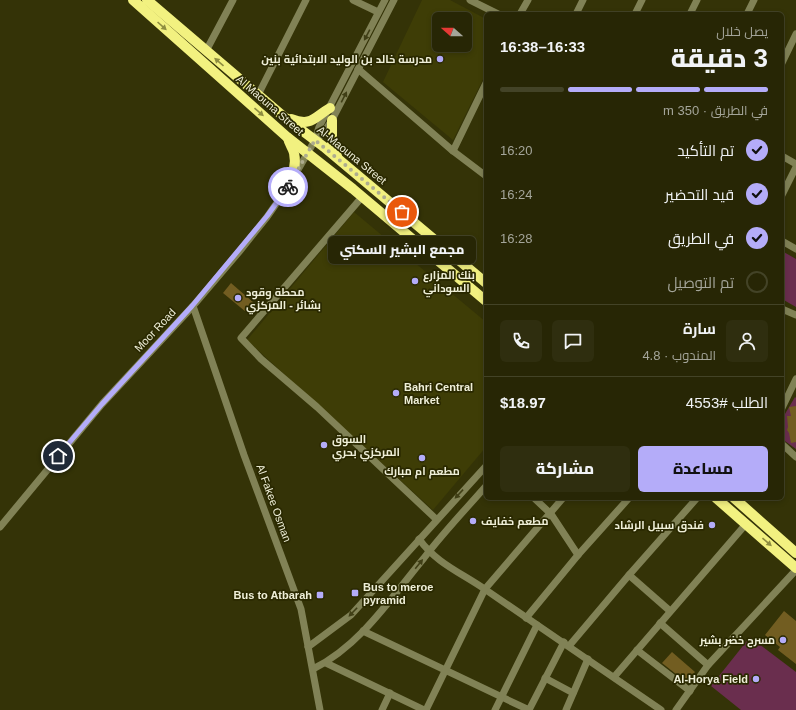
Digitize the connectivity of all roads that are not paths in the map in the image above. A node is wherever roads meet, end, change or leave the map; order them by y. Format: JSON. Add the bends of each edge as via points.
{"nodes":[{"id":1,"x":133,"y":0,"type":"edge"},
{"id":2,"x":147,"y":0,"type":"edge"},
{"id":3,"x":233,"y":0,"type":"edge"},
{"id":4,"x":306,"y":0,"type":"edge"},
{"id":5,"x":353,"y":0,"type":"edge"},
{"id":6,"x":385,"y":0,"type":"edge"},
{"id":7,"x":394,"y":0,"type":"edge"},
{"id":8,"x":470,"y":0,"type":"edge"},
{"id":9,"x":528,"y":0,"type":"edge"},
{"id":10,"x":584,"y":0,"type":"edge"},
{"id":11,"x":642,"y":0,"type":"edge"},
{"id":12,"x":697,"y":0,"type":"edge"},
{"id":13,"x":754,"y":0,"type":"edge"},
{"id":14,"x":378,"y":12,"type":"junction"},
{"id":15,"x":494,"y":12,"type":"edge"},
{"id":16,"x":521,"y":12,"type":"edge"},
{"id":17,"x":577,"y":12,"type":"edge"},
{"id":18,"x":636,"y":12,"type":"edge"},
{"id":19,"x":691,"y":12,"type":"edge"},
{"id":20,"x":748,"y":12,"type":"edge"},
{"id":21,"x":796,"y":34,"type":"edge"},
{"id":22,"x":206,"y":51,"type":"junction"},
{"id":23,"x":784,"y":58,"type":"edge"},
{"id":24,"x":358,"y":69,"type":"junction"},
{"id":25,"x":484,"y":87,"type":"edge"},
{"id":26,"x":258,"y":95,"type":"junction"},
{"id":27,"x":330,"y":108,"type":"junction"},
{"id":28,"x":283,"y":116,"type":"junction"},
{"id":29,"x":332,"y":120,"type":"junction"},
{"id":30,"x":287,"y":136,"type":"junction"},
{"id":31,"x":315,"y":140,"type":"junction"},
{"id":32,"x":453,"y":151,"type":"junction"},
{"id":33,"x":308,"y":153,"type":"junction"},
{"id":34,"x":784,"y":157,"type":"edge"},
{"id":35,"x":340,"y":162,"type":"junction"},
{"id":36,"x":796,"y":165,"type":"edge"},
{"id":37,"x":484,"y":174,"type":"edge"},
{"id":38,"x":287,"y":188,"type":"junction"},
{"id":39,"x":784,"y":191,"type":"edge"},
{"id":40,"x":362,"y":197,"type":"junction"},
{"id":41,"x":784,"y":242,"type":"edge"},
{"id":42,"x":796,"y":249,"type":"edge"},
{"id":43,"x":484,"y":281,"type":"edge"},
{"id":44,"x":484,"y":299,"type":"edge"},
{"id":45,"x":192,"y":306,"type":"junction"},
{"id":46,"x":784,"y":310,"type":"edge"},
{"id":47,"x":796,"y":315,"type":"edge"},
{"id":48,"x":796,"y":379,"type":"edge"},
{"id":49,"x":784,"y":404,"type":"edge"},
{"id":50,"x":784,"y":446,"type":"edge"},
{"id":51,"x":796,"y":457,"type":"edge"},
{"id":52,"x":484,"y":468,"type":"edge"},
{"id":53,"x":484,"y":488,"type":"edge"},
{"id":54,"x":536,"y":500,"type":"edge"},
{"id":55,"x":562,"y":500,"type":"edge"},
{"id":56,"x":627,"y":500,"type":"edge"},
{"id":57,"x":695,"y":500,"type":"edge"},
{"id":58,"x":718,"y":500,"type":"edge"},
{"id":59,"x":736,"y":500,"type":"edge"},
{"id":60,"x":551,"y":514,"type":"junction"},
{"id":61,"x":436,"y":519,"type":"junction"},
{"id":62,"x":746,"y":524,"type":"junction"},
{"id":63,"x":0,"y":527,"type":"edge"},
{"id":64,"x":419,"y":539,"type":"junction"},
{"id":65,"x":793,"y":551,"type":"edge"},
{"id":66,"x":428,"y":552,"type":"junction"},
{"id":67,"x":578,"y":555,"type":"junction"},
{"id":68,"x":784,"y":556,"type":"junction"},
{"id":69,"x":796,"y":569,"type":"edge"},
{"id":70,"x":628,"y":575,"type":"junction"},
{"id":71,"x":485,"y":589,"type":"junction"},
{"id":72,"x":670,"y":611,"type":"junction"},
{"id":73,"x":526,"y":618,"type":"junction"},
{"id":74,"x":660,"y":623,"type":"junction"},
{"id":75,"x":537,"y":625,"type":"junction"},
{"id":76,"x":364,"y":631,"type":"junction"},
{"id":77,"x":566,"y":644,"type":"junction"},
{"id":78,"x":308,"y":647,"type":"junction"},
{"id":79,"x":637,"y":650,"type":"junction"},
{"id":80,"x":588,"y":659,"type":"junction"},
{"id":81,"x":326,"y":662,"type":"junction"},
{"id":82,"x":708,"y":665,"type":"junction"},
{"id":83,"x":313,"y":669,"type":"junction"},
{"id":84,"x":445,"y":671,"type":"junction"},
{"id":85,"x":614,"y":677,"type":"junction"},
{"id":86,"x":545,"y":678,"type":"junction"},
{"id":87,"x":690,"y":691,"type":"junction"},
{"id":88,"x":390,"y":693,"type":"junction"},
{"id":89,"x":573,"y":693,"type":"junction"},
{"id":90,"x":501,"y":697,"type":"junction"},
{"id":91,"x":320,"y":710,"type":"edge"},
{"id":92,"x":382,"y":710,"type":"edge"},
{"id":93,"x":425,"y":710,"type":"edge"},
{"id":94,"x":495,"y":710,"type":"edge"},
{"id":95,"x":566,"y":710,"type":"edge"},
{"id":96,"x":661,"y":710,"type":"edge"},
{"id":97,"x":676,"y":710,"type":"edge"}],
"edges":[{"from":1,"to":30,"type":"highway","name":"Al Maouna Street","one_way":true},
{"from":2,"to":22,"type":"highway","name":"Al-Maouna Street"},
{"from":3,"to":22,"type":"street"},
{"from":4,"to":26,"type":"street"},
{"from":5,"to":14,"type":"street"},
{"from":6,"to":14,"type":"street"},
{"from":7,"to":24,"type":"street"},
{"from":8,"to":15,"type":"street"},
{"from":9,"to":16,"type":"street"},
{"from":10,"to":17,"type":"street"},
{"from":11,"to":18,"type":"street"},
{"from":12,"to":19,"type":"street"},
{"from":13,"to":20,"type":"street"},
{"from":14,"to":27,"type":"street","one_way":true},
{"from":21,"to":23,"type":"street"},
{"from":26,"to":22,"type":"highway","name":"Al-Maouna Street","one_way":true},
{"from":29,"to":24,"type":"street","one_way":true},
{"from":24,"to":32,"type":"street"},
{"from":25,"to":32,"type":"street"},
{"from":26,"to":28,"type":"highway","name":"Al-Maouna Street"},
{"from":27,"to":28,"type":"highway","via":[[304,123]]},
{"from":27,"to":31,"type":"street"},
{"from":28,"to":31,"type":"highway","name":"Al-Maouna Street"},
{"from":29,"to":31,"type":"street","via":[[323,134]]},
{"from":29,"to":35,"type":"highway","via":[[332,146]]},
{"from":30,"to":33,"type":"highway","name":"Al Maouna Street"},
{"from":30,"to":38,"type":"highway","via":[[296,161]]},
{"from":31,"to":33,"type":"street","name":"Moor Road"},
{"from":31,"to":35,"type":"highway","name":"Al-Maouna Street"},
{"from":32,"to":37,"type":"street"},
{"from":33,"to":38,"type":"street","name":"Moor Road"},
{"from":33,"to":40,"type":"highway","name":"Al Maouna Street"},
{"from":34,"to":36,"type":"street"},
{"from":35,"to":43,"type":"highway","name":"Al-Maouna Street"},
{"from":36,"to":39,"type":"street"},
{"from":38,"to":45,"type":"street","name":"Moor Road"},
{"from":40,"to":44,"type":"highway","name":"Al Maouna Street"},
{"from":40,"to":61,"type":"street","via":[[241,338],[260,359],[317,407]]},
{"from":41,"to":42,"type":"street"},
{"from":45,"to":63,"type":"street","name":"Moor Road","via":[[102,404]]},
{"from":45,"to":78,"type":"street","name":"Al Fakee Osman","via":[[301,610]]},
{"from":46,"to":47,"type":"street"},
{"from":48,"to":49,"type":"street"},
{"from":50,"to":51,"type":"street"},
{"from":52,"to":61,"type":"street","one_way":true},
{"from":53,"to":66,"type":"street"},
{"from":54,"to":60,"type":"street"},
{"from":55,"to":60,"type":"street"},
{"from":56,"to":67,"type":"street"},
{"from":57,"to":70,"type":"street"},
{"from":58,"to":62,"type":"highway"},
{"from":59,"to":65,"type":"highway"},
{"from":60,"to":67,"type":"street"},
{"from":60,"to":71,"type":"street"},
{"from":61,"to":64,"type":"street"},
{"from":62,"to":68,"type":"highway","one_way":true},
{"from":62,"to":72,"type":"street"},
{"from":64,"to":66,"type":"street"},
{"from":64,"to":78,"type":"street","one_way":true,"via":[[351,615]]},
{"from":65,"to":68,"type":"highway"},
{"from":66,"to":71,"type":"street"},
{"from":76,"to":66,"type":"street","one_way":true},
{"from":67,"to":73,"type":"street"},
{"from":68,"to":69,"type":"highway"},
{"from":69,"to":82,"type":"street"},
{"from":70,"to":72,"type":"street"},
{"from":70,"to":77,"type":"street"},
{"from":71,"to":73,"type":"street"},
{"from":71,"to":84,"type":"street"},
{"from":72,"to":74,"type":"street"},
{"from":73,"to":75,"type":"street"},
{"from":74,"to":79,"type":"street"},
{"from":74,"to":82,"type":"street"},
{"from":75,"to":77,"type":"street"},
{"from":75,"to":90,"type":"street"},
{"from":76,"to":81,"type":"street"},
{"from":76,"to":84,"type":"street"},
{"from":77,"to":80,"type":"street"},
{"from":77,"to":86,"type":"street"},
{"from":78,"to":83,"type":"street","name":"Al Fakee Osman"},
{"from":79,"to":85,"type":"street"},
{"from":79,"to":87,"type":"street"},
{"from":80,"to":85,"type":"street"},
{"from":80,"to":89,"type":"street"},
{"from":81,"to":83,"type":"street"},
{"from":81,"to":88,"type":"street"},
{"from":82,"to":87,"type":"street"},
{"from":83,"to":91,"type":"street","name":"Al Fakee Osman"},
{"from":84,"to":90,"type":"street"},
{"from":84,"to":93,"type":"street"},
{"from":85,"to":96,"type":"street"},
{"from":86,"to":89,"type":"street"},
{"from":86,"to":90,"type":"street","via":[[529,710]]},
{"from":87,"to":97,"type":"street"},
{"from":88,"to":92,"type":"street"},
{"from":88,"to":93,"type":"street"},
{"from":89,"to":95,"type":"street"},
{"from":90,"to":94,"type":"street"}]}
